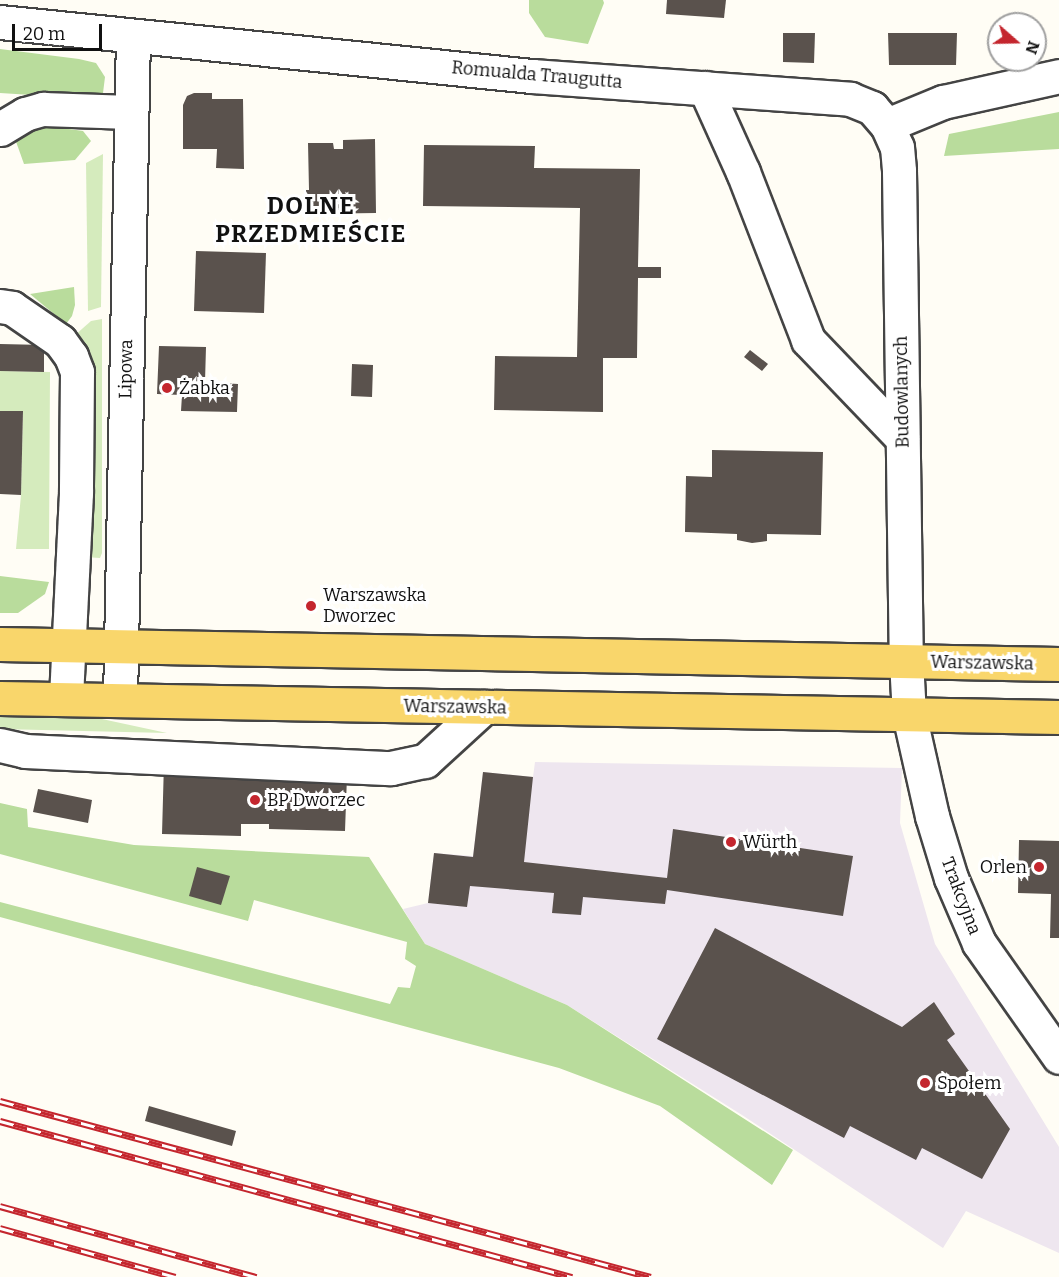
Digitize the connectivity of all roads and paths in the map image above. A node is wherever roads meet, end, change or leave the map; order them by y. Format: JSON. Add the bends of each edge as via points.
{"nodes":[{"id":1,"x":0,"y":22,"type":"edge"},
{"id":2,"x":133,"y":38,"type":"junction"},
{"id":3,"x":1059,"y":76,"type":"edge"},
{"id":4,"x":705,"y":88,"type":"junction"},
{"id":5,"x":130,"y":112,"type":"junction"},
{"id":6,"x":887,"y":125,"type":"junction"},
{"id":7,"x":0,"y":129,"type":"edge"},
{"id":8,"x":0,"y":306,"type":"edge"},
{"id":9,"x":902,"y":438,"type":"junction"},
{"id":10,"x":0,"y":644,"type":"edge"},
{"id":11,"x":69,"y":646,"type":"junction"},
{"id":12,"x":122,"y":647,"type":"junction"},
{"id":13,"x":906,"y":661,"type":"junction"},
{"id":14,"x":1059,"y":664,"type":"edge"},
{"id":15,"x":0,"y":698,"type":"edge"},
{"id":16,"x":66,"y":699,"type":"junction"},
{"id":17,"x":120,"y":700,"type":"junction"},
{"id":18,"x":484,"y":707,"type":"junction"},
{"id":19,"x":909,"y":714,"type":"junction"},
{"id":20,"x":1059,"y":717,"type":"edge"},
{"id":21,"x":0,"y":745,"type":"edge"},
{"id":22,"x":1059,"y":1057,"type":"edge"}],
"edges":[{"from":1,"to":2,"type":"street","name":"Romualda Traugutta"},
{"from":2,"to":4,"type":"street","name":"Romualda Traugutta","via":[[532,76]]},
{"from":2,"to":5,"type":"street","name":"Lipowa"},
{"from":3,"to":6,"type":"street","via":[[943,102]]},
{"from":4,"to":6,"type":"street","name":"Romualda Traugutta","via":[[850,99],[872,108]]},
{"from":4,"to":9,"type":"street","via":[[743,172],[808,340]]},
{"from":5,"to":7,"type":"street","via":[[43,109],[25,114]]},
{"from":5,"to":12,"type":"street","name":"Lipowa"},
{"from":6,"to":9,"type":"street","name":"Budowlanych","via":[[897,147],[899,171]]},
{"from":8,"to":11,"type":"street","via":[[12,308],[60,341],[77,372]]},
{"from":9,"to":13,"type":"street","name":"Budowlanych"},
{"from":10,"to":11,"type":"main road","name":"Warszawska"},
{"from":11,"to":12,"type":"main road","name":"Warszawska"},
{"from":11,"to":16,"type":"street"},
{"from":12,"to":13,"type":"main road","name":"Warszawska"},
{"from":12,"to":17,"type":"street","name":"Lipowa"},
{"from":13,"to":14,"type":"main road","name":"Warszawska"},
{"from":13,"to":19,"type":"street","name":"Warszawska"},
{"from":15,"to":16,"type":"main road","name":"Warszawska"},
{"from":16,"to":17,"type":"main road","name":"Warszawska"},
{"from":17,"to":18,"type":"main road","name":"Warszawska"},
{"from":18,"to":19,"type":"main road","name":"Warszawska"},
{"from":18,"to":21,"type":"street","via":[[425,761],[390,768],[25,752]]},
{"from":19,"to":20,"type":"main road","name":"Warszawska"},
{"from":19,"to":22,"type":"street","name":"Trakcyjna","via":[[932,816],[951,878],[979,943]]}]}
